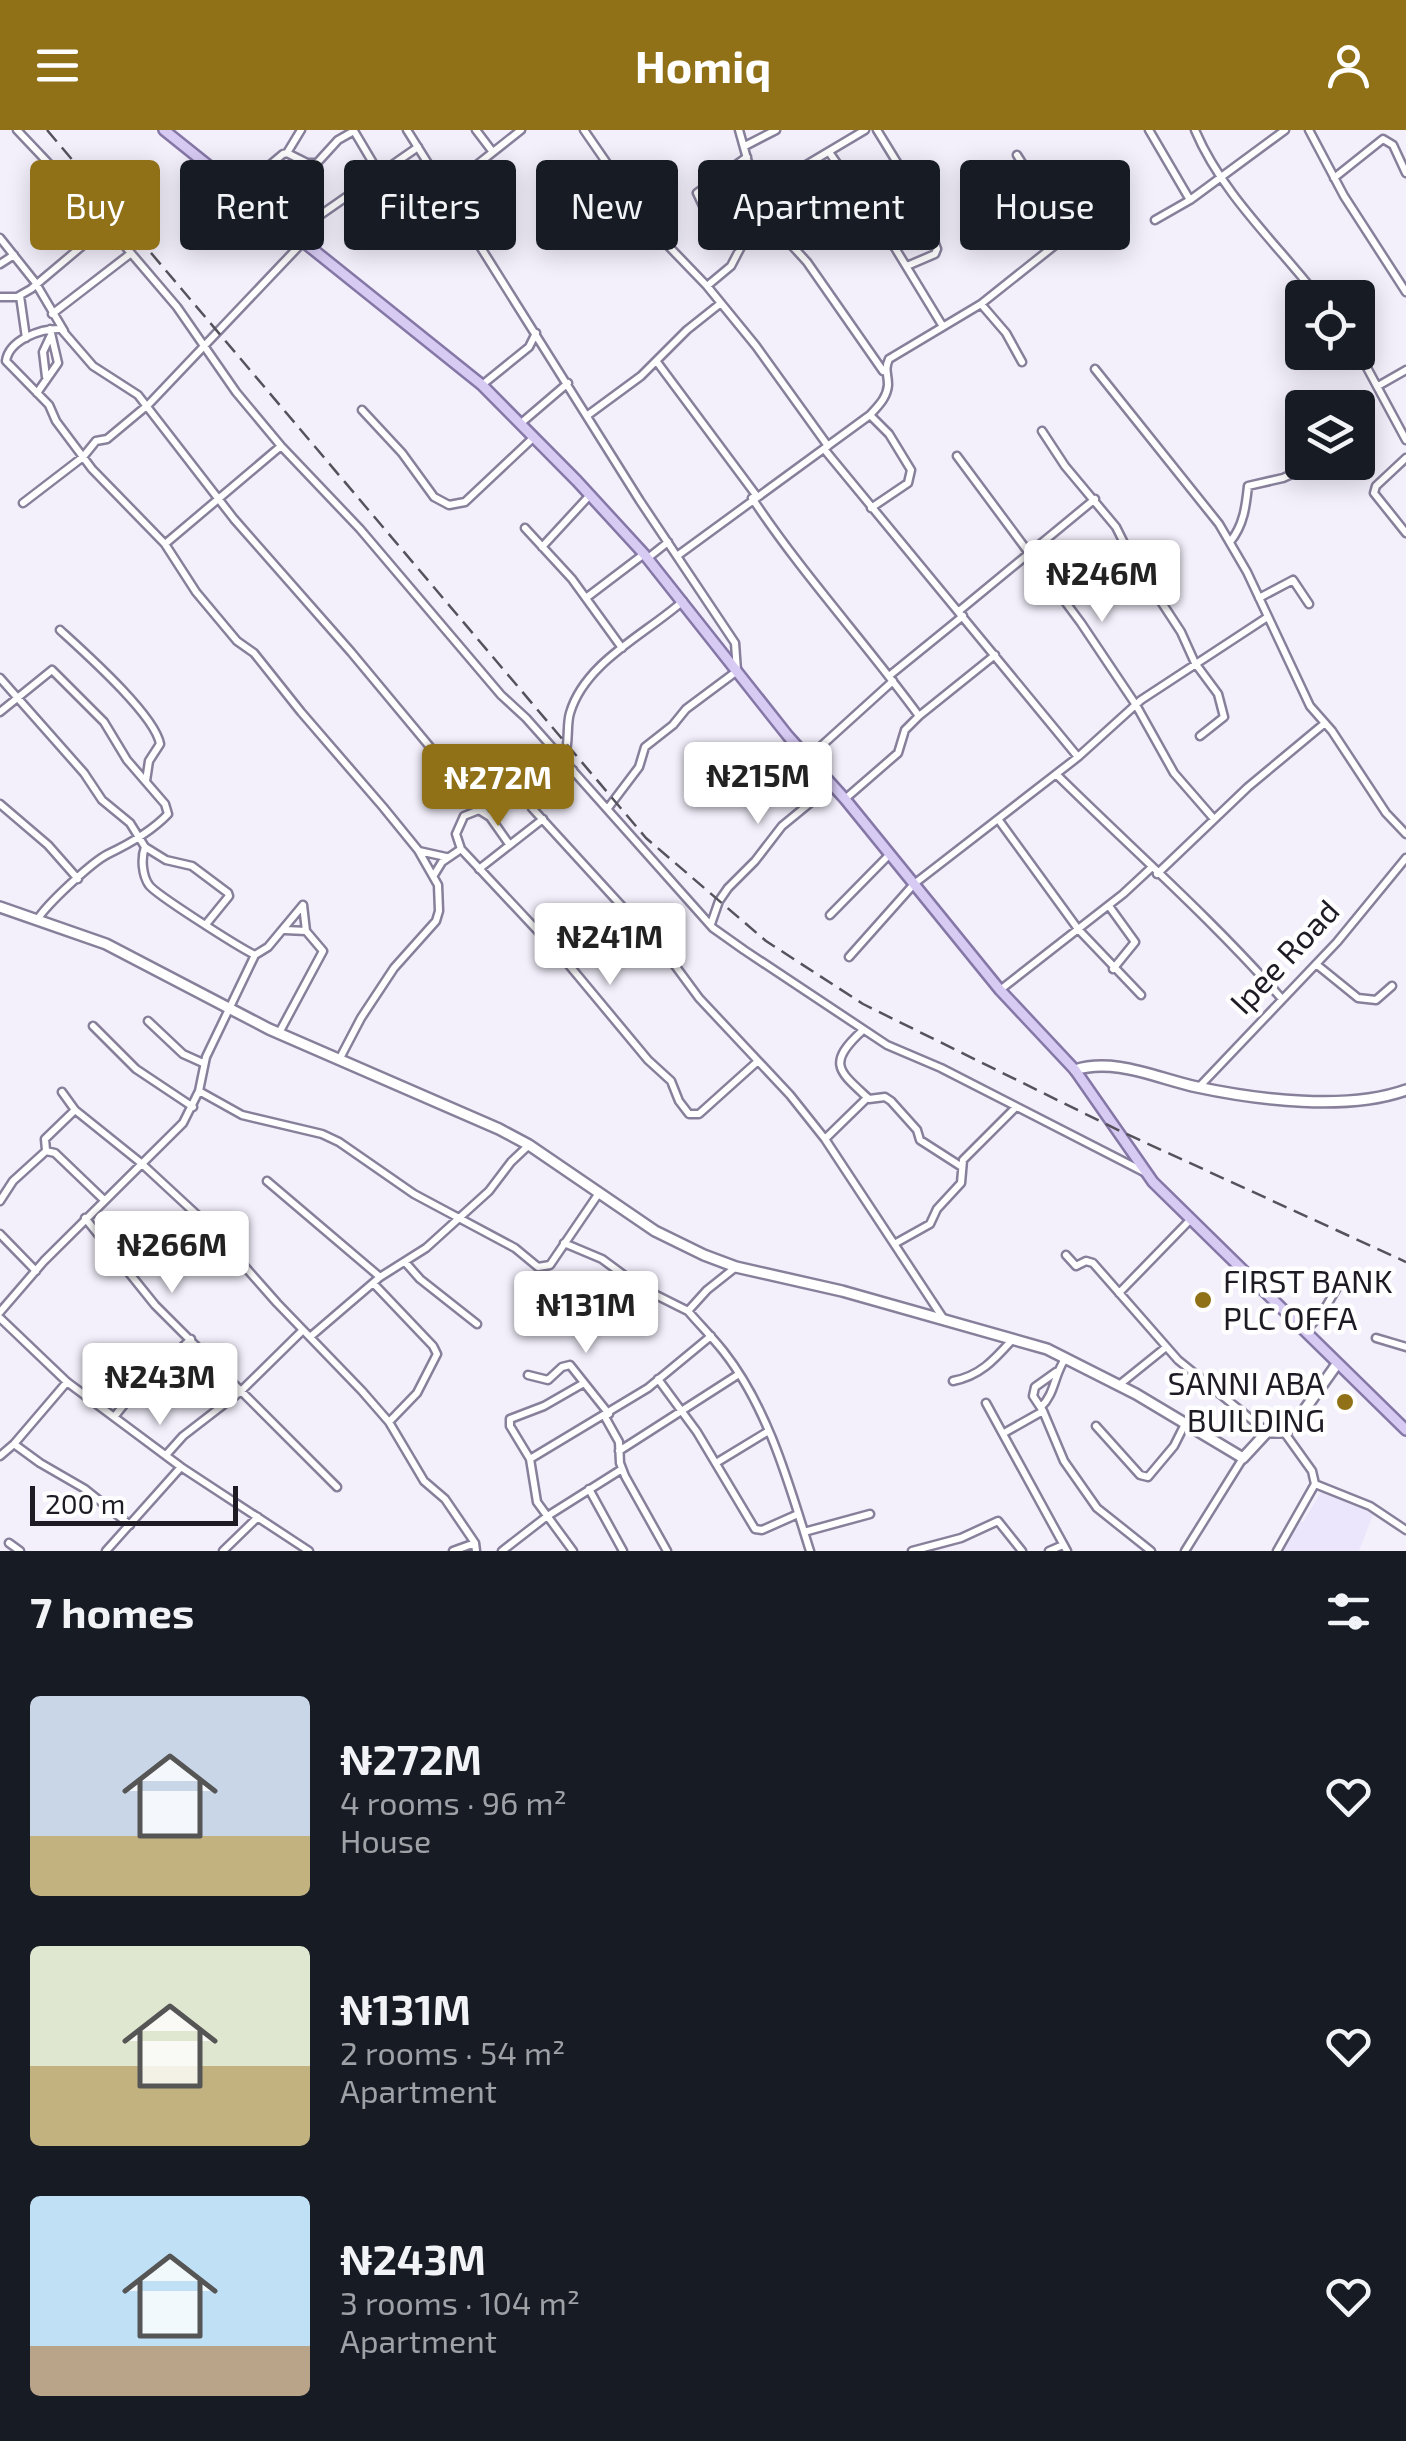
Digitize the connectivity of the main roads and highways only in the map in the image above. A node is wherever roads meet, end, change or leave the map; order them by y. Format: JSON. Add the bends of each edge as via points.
{"nodes":[{"id":1,"x":164,"y":130,"type":"edge"},
{"id":2,"x":1406,"y":1430,"type":"edge"}],
"edges":[{"from":1,"to":2,"type":"main road","via":[[482,386],[590,495],[1000,990],[1076,1070],[1146,1173]]}]}
